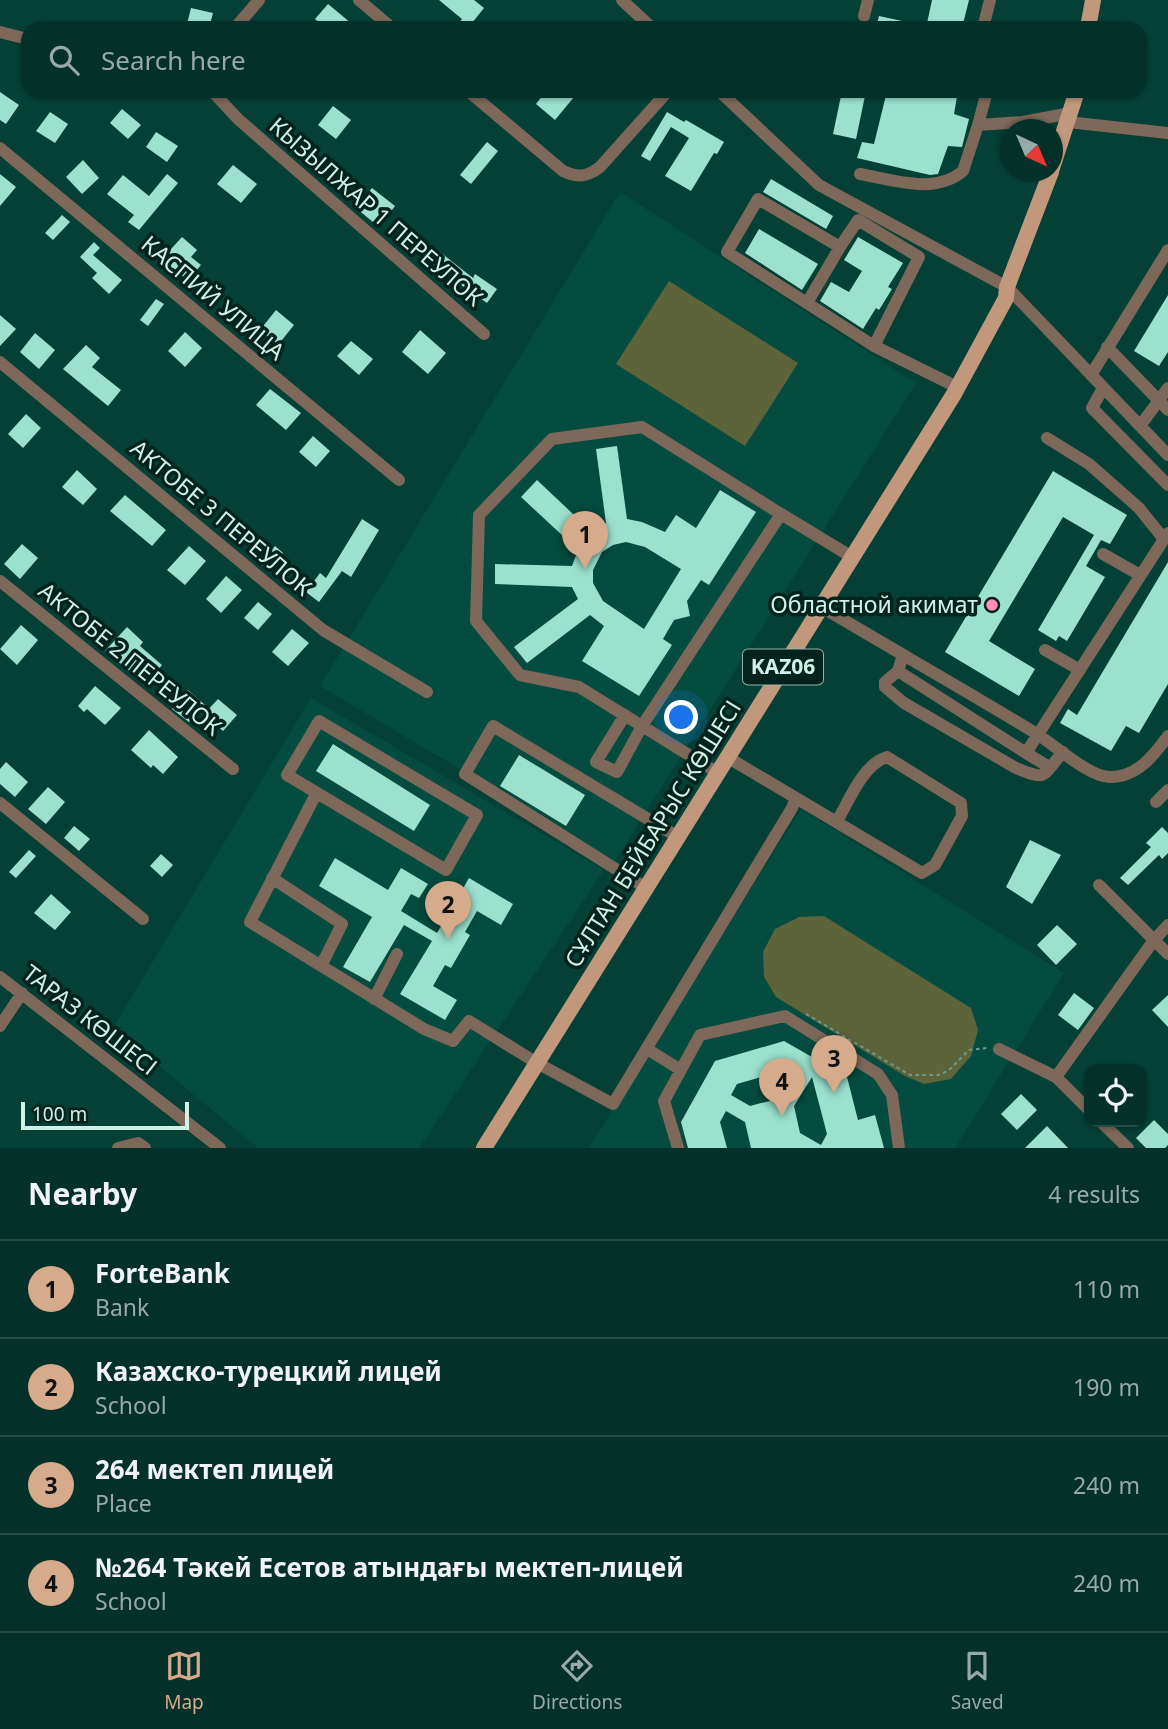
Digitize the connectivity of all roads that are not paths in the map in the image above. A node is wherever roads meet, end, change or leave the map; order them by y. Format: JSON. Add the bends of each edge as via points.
{"nodes":[{"id":1,"x":259,"y":0,"type":"edge"},
{"id":2,"x":359,"y":0,"type":"edge"},
{"id":3,"x":622,"y":0,"type":"edge"},
{"id":4,"x":868,"y":0,"type":"edge"},
{"id":5,"x":990,"y":0,"type":"edge"},
{"id":6,"x":1093,"y":0,"type":"edge"},
{"id":7,"x":864,"y":16,"type":"dead end"},
{"id":8,"x":241,"y":21,"type":"edge"},
{"id":9,"x":384,"y":21,"type":"edge"},
{"id":10,"x":644,"y":21,"type":"edge"},
{"id":11,"x":986,"y":21,"type":"edge"},
{"id":12,"x":1089,"y":21,"type":"edge"},
{"id":13,"x":0,"y":32,"type":"edge"},
{"id":14,"x":21,"y":37,"type":"edge"},
{"id":15,"x":218,"y":98,"type":"edge"},
{"id":16,"x":476,"y":98,"type":"edge"},
{"id":17,"x":662,"y":98,"type":"edge"},
{"id":18,"x":726,"y":98,"type":"edge"},
{"id":19,"x":985,"y":98,"type":"edge"},
{"id":20,"x":1075,"y":98,"type":"edge"},
{"id":21,"x":1069,"y":118,"type":"junction"},
{"id":22,"x":978,"y":125,"type":"junction"},
{"id":23,"x":1168,"y":133,"type":"edge"},
{"id":24,"x":1063,"y":136,"type":"edge"},
{"id":25,"x":0,"y":148,"type":"edge"},
{"id":26,"x":860,"y":174,"type":"dead end"},
{"id":27,"x":1047,"y":182,"type":"edge"},
{"id":28,"x":840,"y":247,"type":"junction"},
{"id":29,"x":1168,"y":250,"type":"edge"},
{"id":30,"x":1007,"y":287,"type":"junction"},
{"id":31,"x":807,"y":303,"type":"junction"},
{"id":32,"x":484,"y":334,"type":"dead end"},
{"id":33,"x":874,"y":346,"type":"junction"},
{"id":34,"x":1107,"y":347,"type":"junction"},
{"id":35,"x":0,"y":362,"type":"edge"},
{"id":36,"x":1091,"y":374,"type":"junction"},
{"id":37,"x":957,"y":387,"type":"junction"},
{"id":38,"x":1103,"y":388,"type":"junction"},
{"id":39,"x":1168,"y":388,"type":"edge"},
{"id":40,"x":1163,"y":405,"type":"edge"},
{"id":41,"x":1140,"y":426,"type":"junction"},
{"id":42,"x":1046,"y":438,"type":"dead end"},
{"id":43,"x":1168,"y":455,"type":"edge"},
{"id":44,"x":399,"y":480,"type":"dead end"},
{"id":45,"x":1168,"y":485,"type":"edge"},
{"id":46,"x":780,"y":514,"type":"junction"},
{"id":47,"x":1166,"y":536,"type":"edge"},
{"id":48,"x":1103,"y":554,"type":"dead end"},
{"id":49,"x":852,"y":557,"type":"junction"},
{"id":50,"x":1140,"y":575,"type":"junction"},
{"id":51,"x":0,"y":581,"type":"edge"},
{"id":52,"x":820,"y":606,"type":"junction"},
{"id":53,"x":1045,"y":650,"type":"dead end"},
{"id":54,"x":902,"y":655,"type":"junction"},
{"id":55,"x":1080,"y":670,"type":"junction"},
{"id":56,"x":898,"y":671,"type":"junction"},
{"id":57,"x":426,"y":691,"type":"dead end"},
{"id":58,"x":625,"y":715,"type":"junction"},
{"id":59,"x":642,"y":726,"type":"junction"},
{"id":60,"x":1039,"y":735,"type":"junction"},
{"id":61,"x":1168,"y":736,"type":"edge"},
{"id":62,"x":1063,"y":752,"type":"junction"},
{"id":63,"x":1026,"y":753,"type":"junction"},
{"id":64,"x":727,"y":757,"type":"junction"},
{"id":65,"x":1049,"y":767,"type":"junction"},
{"id":66,"x":233,"y":769,"type":"dead end"},
{"id":67,"x":718,"y":773,"type":"junction"},
{"id":68,"x":1168,"y":790,"type":"edge"},
{"id":69,"x":316,"y":794,"type":"junction"},
{"id":70,"x":796,"y":798,"type":"junction"},
{"id":71,"x":1156,"y":802,"type":"dead end"},
{"id":72,"x":0,"y":803,"type":"edge"},
{"id":73,"x":837,"y":821,"type":"junction"},
{"id":74,"x":678,"y":837,"type":"junction"},
{"id":75,"x":272,"y":878,"type":"junction"},
{"id":76,"x":1099,"y":885,"type":"dead end"},
{"id":77,"x":646,"y":888,"type":"junction"},
{"id":78,"x":143,"y":919,"type":"dead end"},
{"id":79,"x":1168,"y":925,"type":"edge"},
{"id":80,"x":1154,"y":940,"type":"junction"},
{"id":81,"x":397,"y":954,"type":"dead end"},
{"id":82,"x":1168,"y":954,"type":"edge"},
{"id":83,"x":321,"y":966,"type":"junction"},
{"id":84,"x":0,"y":977,"type":"edge"},
{"id":85,"x":22,"y":993,"type":"junction"},
{"id":86,"x":374,"y":999,"type":"junction"},
{"id":87,"x":0,"y":1026,"type":"edge"},
{"id":88,"x":647,"y":1049,"type":"junction"},
{"id":89,"x":999,"y":1049,"type":"road end"},
{"id":90,"x":537,"y":1063,"type":"junction"},
{"id":91,"x":681,"y":1070,"type":"junction"},
{"id":92,"x":1056,"y":1077,"type":"junction"},
{"id":93,"x":1084,"y":1105,"type":"edge"},
{"id":94,"x":1106,"y":1127,"type":"edge"},
{"id":95,"x":118,"y":1148,"type":"edge"},
{"id":96,"x":145,"y":1148,"type":"edge"},
{"id":97,"x":220,"y":1148,"type":"edge"},
{"id":98,"x":484,"y":1148,"type":"edge"},
{"id":99,"x":678,"y":1148,"type":"edge"},
{"id":100,"x":899,"y":1148,"type":"edge"},
{"id":101,"x":1128,"y":1148,"type":"edge"}],
"edges":[{"from":1,"to":8,"type":"street"},
{"from":2,"to":9,"type":"street"},
{"from":3,"to":10,"type":"street"},
{"from":4,"to":7,"type":"street"},
{"from":5,"to":11,"type":"street"},
{"from":6,"to":12,"type":"main road"},
{"from":13,"to":14,"type":"street"},
{"from":15,"to":32,"type":"street","name":"КЫЗЫЛЖАР 1 ПЕРЕУЛОК"},
{"from":16,"to":17,"type":"street","via":[[576,177],[600,167]]},
{"from":18,"to":30,"type":"street","via":[[819,185]]},
{"from":19,"to":22,"type":"street"},
{"from":20,"to":21,"type":"main road","name":"СҰЛТАН БЕЙБАРЫС КӨШЕСІ","number":"KAZ06"},
{"from":21,"to":22,"type":"street"},
{"from":21,"to":23,"type":"street"},
{"from":21,"to":24,"type":"main road","name":"СҰЛТАН БЕЙБАРЫС КӨШЕСІ","number":"KAZ06"},
{"from":22,"to":26,"type":"street","via":[[963,171],[942,184]]},
{"from":25,"to":44,"type":"street","name":"КАСПИЙ УЛИЦА"},
{"from":27,"to":30,"type":"main road","name":"СҰЛТАН БЕЙБАРЫС КӨШЕСІ","number":"KAZ06"},
{"from":28,"to":31,"type":"street"},
{"from":28,"to":31,"type":"street","via":[[758,199],[727,252]]},
{"from":28,"to":33,"type":"street","via":[[859,220],[919,257]]},
{"from":29,"to":34,"type":"street"},
{"from":30,"to":36,"type":"street"},
{"from":30,"to":37,"type":"main road","name":"СҰЛТАН БЕЙБАРЫС КӨШЕСІ","number":"KAZ06","via":[[1006,298]]},
{"from":31,"to":33,"type":"street"},
{"from":33,"to":37,"type":"street"},
{"from":34,"to":36,"type":"street"},
{"from":34,"to":40,"type":"street"},
{"from":35,"to":57,"type":"street","name":"АКТОБЕ 3 ПЕРЕУЛОК","via":[[323,631]]},
{"from":36,"to":38,"type":"street"},
{"from":37,"to":49,"type":"main road","name":"СҰЛТАН БЕЙБАРЫС КӨШЕСІ","number":"KAZ06"},
{"from":38,"to":41,"type":"street"},
{"from":38,"to":45,"type":"street","via":[[1092,408]]},
{"from":39,"to":40,"type":"street"},
{"from":40,"to":41,"type":"street"},
{"from":41,"to":43,"type":"street"},
{"from":42,"to":47,"type":"street","via":[[1089,464]]},
{"from":46,"to":49,"type":"street"},
{"from":46,"to":58,"type":"street","via":[[642,427],[552,439],[478,515],[476,621],[520,675],[579,687]]},
{"from":46,"to":59,"type":"street"},
{"from":47,"to":50,"type":"street"},
{"from":48,"to":50,"type":"street"},
{"from":49,"to":52,"type":"main road","name":"СҰЛТАН БЕЙБАРЫС КӨШЕСІ","number":"KAZ06"},
{"from":50,"to":55,"type":"street"},
{"from":51,"to":66,"type":"street","name":"АКТОБЕ 2 ПЕРЕУЛОК"},
{"from":52,"to":54,"type":"street"},
{"from":52,"to":64,"type":"main road","name":"СҰЛТАН БЕЙБАРЫС КӨШЕСІ","number":"KAZ06"},
{"from":53,"to":55,"type":"street"},
{"from":54,"to":56,"type":"street"},
{"from":54,"to":60,"type":"street"},
{"from":55,"to":60,"type":"street"},
{"from":56,"to":63,"type":"street"},
{"from":56,"to":65,"type":"street","via":[[885,687],[904,703],[1034,777],[1042,776]]},
{"from":58,"to":59,"type":"street"},
{"from":58,"to":59,"type":"street","via":[[596,762],[617,772]]},
{"from":59,"to":67,"type":"street"},
{"from":60,"to":62,"type":"street"},
{"from":60,"to":63,"type":"street"},
{"from":61,"to":62,"type":"street","via":[[1148,761],[1123,775],[1094,773]]},
{"from":62,"to":65,"type":"street"},
{"from":63,"to":65,"type":"street"},
{"from":64,"to":67,"type":"main road","name":"СҰЛТАН БЕЙБАРЫС КӨШЕСІ","number":"KAZ06"},
{"from":64,"to":70,"type":"street"},
{"from":67,"to":74,"type":"main road","name":"СҰЛТАН БЕЙБАРЫС КӨШЕСІ","number":"KAZ06"},
{"from":68,"to":71,"type":"street"},
{"from":69,"to":69,"type":"street","via":[[287,775],[319,721],[477,815],[446,870]]},
{"from":69,"to":75,"type":"street"},
{"from":70,"to":73,"type":"street"},
{"from":70,"to":88,"type":"street"},
{"from":72,"to":78,"type":"street"},
{"from":73,"to":73,"type":"street","via":[[868,771],[887,757],[961,803],[962,816],[935,865],[922,873]]},
{"from":74,"to":77,"type":"main road","name":"СҰЛТАН БЕЙБАРЫС КӨШЕСІ","number":"KAZ06"},
{"from":74,"to":77,"type":"street","via":[[493,726],[466,774]]},
{"from":75,"to":83,"type":"street","via":[[342,924]]},
{"from":75,"to":83,"type":"street","via":[[250,922]]},
{"from":76,"to":80,"type":"street"},
{"from":77,"to":90,"type":"main road","name":"СҰЛТАН БЕЙБАРЫС КӨШЕСІ","number":"KAZ06"},
{"from":79,"to":80,"type":"street"},
{"from":80,"to":82,"type":"street"},
{"from":80,"to":92,"type":"street"},
{"from":81,"to":86,"type":"street"},
{"from":83,"to":86,"type":"street"},
{"from":84,"to":85,"type":"street","name":"ТАРАЗ КӨШЕСІ"},
{"from":85,"to":87,"type":"street"},
{"from":85,"to":97,"type":"street","name":"ТАРАЗ КӨШЕСІ"},
{"from":86,"to":90,"type":"street","via":[[453,1041],[469,1021]]},
{"from":88,"to":90,"type":"street","via":[[613,1104]]},
{"from":88,"to":91,"type":"street"},
{"from":89,"to":92,"type":"street"},
{"from":90,"to":98,"type":"main road","name":"СҰЛТАН БЕЙБАРЫС КӨШЕСІ","number":"KAZ06"},
{"from":91,"to":99,"type":"street","via":[[664,1101]]},
{"from":91,"to":100,"type":"street","via":[[700,1035],[785,1016],[878,1074],[892,1095]]},
{"from":92,"to":93,"type":"street"},
{"from":94,"to":101,"type":"street"},
{"from":95,"to":96,"type":"street","via":[[138,1143]]}]}
